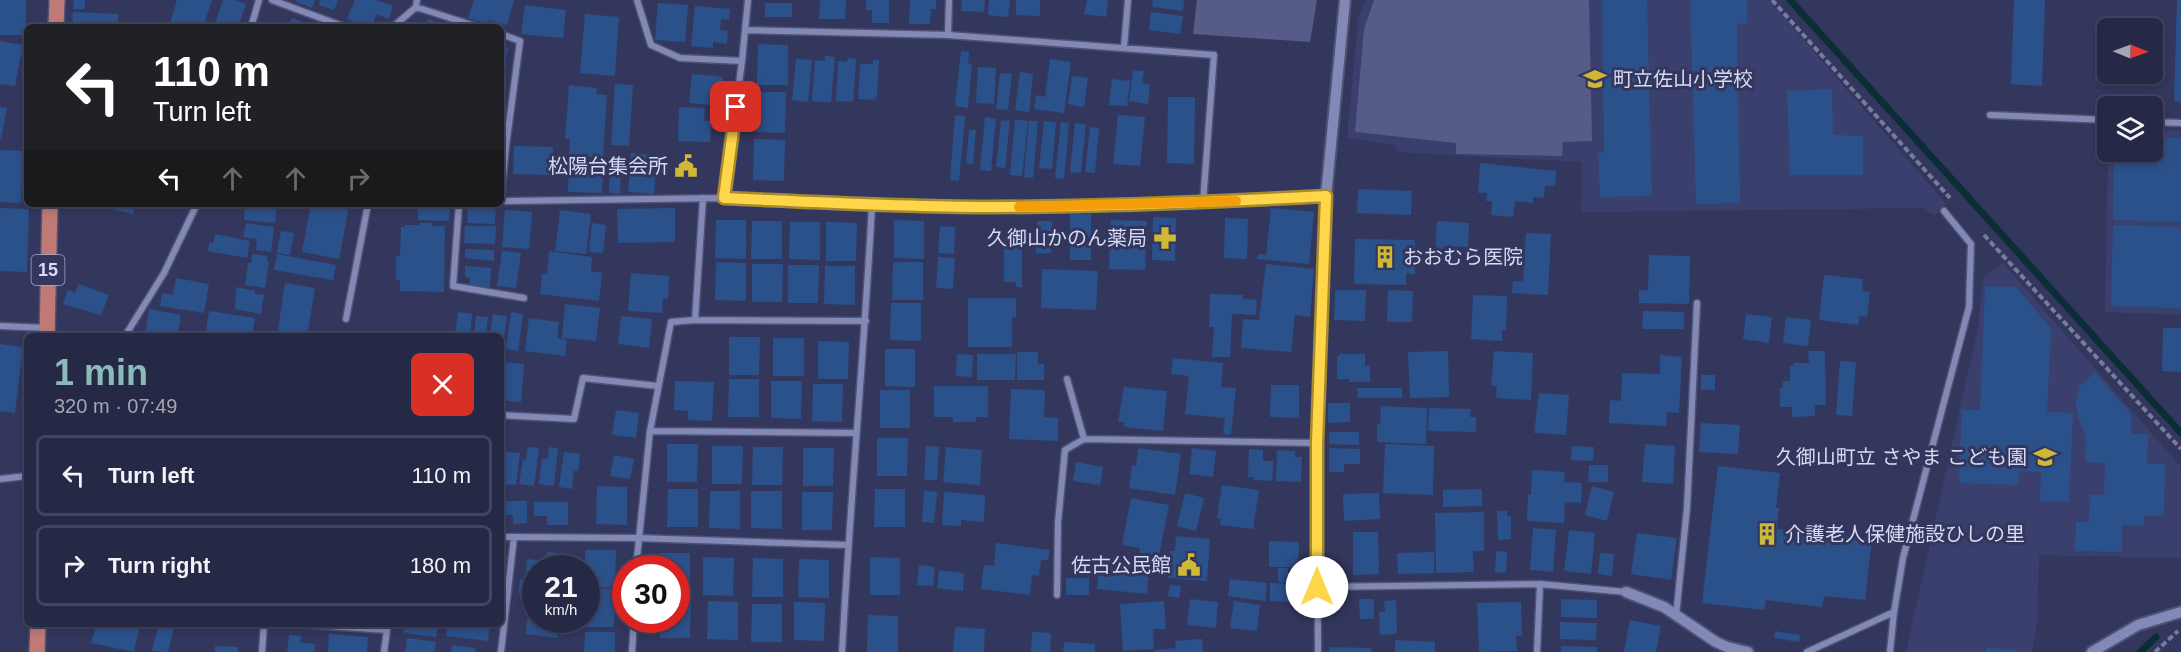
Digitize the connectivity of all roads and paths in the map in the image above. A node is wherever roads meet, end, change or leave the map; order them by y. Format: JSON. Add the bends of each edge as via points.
{"nodes":[{"id":1,"x":57,"y":0,"type":"edge"},
{"id":2,"x":259,"y":0,"type":"edge"},
{"id":3,"x":272,"y":0,"type":"edge"},
{"id":4,"x":637,"y":0,"type":"edge"},
{"id":5,"x":748,"y":0,"type":"edge"},
{"id":6,"x":949,"y":0,"type":"edge"},
{"id":7,"x":1128,"y":0,"type":"edge"},
{"id":8,"x":1345,"y":0,"type":"edge"},
{"id":9,"x":1772,"y":0,"type":"edge"},
{"id":10,"x":417,"y":3,"type":"edge"},
{"id":11,"x":56,"y":24,"type":"edge"},
{"id":12,"x":252,"y":24,"type":"edge"},
{"id":13,"x":337,"y":24,"type":"edge"},
{"id":14,"x":396,"y":24,"type":"edge"},
{"id":15,"x":470,"y":24,"type":"edge"},
{"id":16,"x":745,"y":30,"type":"junction"},
{"id":17,"x":504,"y":35,"type":"edge"},
{"id":18,"x":948,"y":36,"type":"junction"},
{"id":19,"x":1124,"y":47,"type":"junction"},
{"id":20,"x":742,"y":61,"type":"junction"},
{"id":21,"x":1990,"y":115,"type":"dead end"},
{"id":22,"x":2097,"y":120,"type":"edge"},
{"id":23,"x":2163,"y":122,"type":"edge"},
{"id":24,"x":2181,"y":123,"type":"edge"},
{"id":25,"x":504,"y":168,"type":"edge"},
{"id":26,"x":1326,"y":196,"type":"junction"},
{"id":27,"x":703,"y":198,"type":"junction"},
{"id":28,"x":724,"y":198,"type":"junction"},
{"id":29,"x":504,"y":200,"type":"edge"},
{"id":30,"x":1203,"y":203,"type":"junction"},
{"id":31,"x":872,"y":205,"type":"junction"},
{"id":32,"x":1955,"y":205,"type":"dead end"},
{"id":33,"x":50,"y":207,"type":"edge"},
{"id":34,"x":196,"y":207,"type":"edge"},
{"id":35,"x":367,"y":207,"type":"edge"},
{"id":36,"x":459,"y":207,"type":"edge"},
{"id":37,"x":1944,"y":211,"type":"dead end"},
{"id":38,"x":1977,"y":228,"type":"dead end"},
{"id":39,"x":524,"y":298,"type":"dead end"},
{"id":40,"x":1696,"y":303,"type":"dead end"},
{"id":41,"x":346,"y":320,"type":"dead end"},
{"id":42,"x":695,"y":320,"type":"junction"},
{"id":43,"x":866,"y":321,"type":"junction"},
{"id":44,"x":0,"y":326,"type":"edge"},
{"id":45,"x":47,"y":332,"type":"edge"},
{"id":46,"x":127,"y":333,"type":"edge"},
{"id":47,"x":1067,"y":379,"type":"dead end"},
{"id":48,"x":658,"y":386,"type":"junction"},
{"id":49,"x":504,"y":415,"type":"edge"},
{"id":50,"x":650,"y":431,"type":"junction"},
{"id":51,"x":856,"y":433,"type":"junction"},
{"id":52,"x":1084,"y":439,"type":"junction"},
{"id":53,"x":1317,"y":443,"type":"junction"},
{"id":54,"x":2181,"y":449,"type":"edge"},
{"id":55,"x":24,"y":476,"type":"edge"},
{"id":56,"x":0,"y":479,"type":"edge"},
{"id":57,"x":504,"y":537,"type":"edge"},
{"id":58,"x":514,"y":537,"type":"junction"},
{"id":59,"x":638,"y":538,"type":"junction"},
{"id":60,"x":848,"y":545,"type":"junction"},
{"id":61,"x":637,"y":555,"type":"edge"},
{"id":62,"x":1540,"y":584,"type":"junction"},
{"id":63,"x":1317,"y":587,"type":"junction"},
{"id":64,"x":1626,"y":591,"type":"joint"},
{"id":65,"x":1057,"y":595,"type":"dead end"},
{"id":66,"x":1894,"y":612,"type":"junction"},
{"id":67,"x":2181,"y":612,"type":"edge"},
{"id":68,"x":1676,"y":616,"type":"junction"},
{"id":69,"x":504,"y":625,"type":"edge"},
{"id":70,"x":38,"y":627,"type":"edge"},
{"id":71,"x":264,"y":627,"type":"edge"},
{"id":72,"x":387,"y":627,"type":"edge"},
{"id":73,"x":504,"y":627,"type":"edge"},
{"id":74,"x":2181,"y":629,"type":"edge"},
{"id":75,"x":633,"y":633,"type":"edge"},
{"id":76,"x":1727,"y":650,"type":"edge"},
{"id":77,"x":2096,"y":651,"type":"edge"},
{"id":78,"x":37,"y":652,"type":"edge"},
{"id":79,"x":262,"y":652,"type":"edge"},
{"id":80,"x":384,"y":652,"type":"edge"},
{"id":81,"x":501,"y":652,"type":"edge"},
{"id":82,"x":632,"y":652,"type":"edge"},
{"id":83,"x":842,"y":652,"type":"edge"},
{"id":84,"x":1318,"y":652,"type":"edge"},
{"id":85,"x":1537,"y":652,"type":"edge"},
{"id":86,"x":1748,"y":652,"type":"edge"},
{"id":87,"x":1807,"y":652,"type":"edge"},
{"id":88,"x":1890,"y":652,"type":"edge"},
{"id":89,"x":2155,"y":652,"type":"edge"}],
"edges":[{"from":1,"to":11,"type":"main road"},
{"from":2,"to":12,"type":"street"},
{"from":3,"to":13,"type":"street"},
{"from":4,"to":20,"type":"street","via":[[651,45],[681,58]]},
{"from":5,"to":16,"type":"street"},
{"from":6,"to":18,"type":"street"},
{"from":7,"to":19,"type":"street"},
{"from":8,"to":26,"type":"street"},
{"from":9,"to":32,"type":"path"},
{"from":10,"to":14,"type":"street"},
{"from":10,"to":15,"type":"street"},
{"from":16,"to":18,"type":"street"},
{"from":16,"to":20,"type":"street"},
{"from":17,"to":25,"type":"street","via":[[520,40]]},
{"from":18,"to":19,"type":"street"},
{"from":19,"to":30,"type":"street","via":[[1214,54]]},
{"from":20,"to":28,"type":"street"},
{"from":21,"to":22,"type":"street"},
{"from":23,"to":24,"type":"street"},
{"from":26,"to":30,"type":"street"},
{"from":26,"to":53,"type":"street"},
{"from":27,"to":28,"type":"street"},
{"from":27,"to":29,"type":"street"},
{"from":27,"to":42,"type":"street"},
{"from":28,"to":31,"type":"street"},
{"from":30,"to":31,"type":"street"},
{"from":31,"to":43,"type":"street"},
{"from":33,"to":45,"type":"main road","number":"15"},
{"from":34,"to":46,"type":"street","via":[[164,273]]},
{"from":35,"to":41,"type":"street"},
{"from":36,"to":39,"type":"street","via":[[453,286]]},
{"from":37,"to":66,"type":"street","via":[[1971,244],[1969,306],[1903,558]]},
{"from":38,"to":54,"type":"path"},
{"from":40,"to":68,"type":"street","via":[[1687,508]]},
{"from":42,"to":43,"type":"street"},
{"from":42,"to":48,"type":"street","via":[[671,322]]},
{"from":43,"to":51,"type":"street"},
{"from":44,"to":45,"type":"street"},
{"from":47,"to":52,"type":"street"},
{"from":48,"to":49,"type":"street","via":[[583,378],[574,419]]},
{"from":48,"to":50,"type":"street"},
{"from":50,"to":51,"type":"street"},
{"from":50,"to":59,"type":"street"},
{"from":51,"to":60,"type":"street"},
{"from":52,"to":53,"type":"street"},
{"from":52,"to":65,"type":"street","via":[[1065,450],[1058,522]]},
{"from":53,"to":63,"type":"street"},
{"from":55,"to":56,"type":"street"},
{"from":57,"to":58,"type":"street"},
{"from":58,"to":59,"type":"street"},
{"from":58,"to":69,"type":"street"},
{"from":59,"to":60,"type":"street"},
{"from":59,"to":61,"type":"street"},
{"from":60,"to":83,"type":"street"},
{"from":62,"to":63,"type":"street"},
{"from":62,"to":64,"type":"street"},
{"from":62,"to":85,"type":"street"},
{"from":63,"to":84,"type":"street"},
{"from":64,"to":68,"type":"street"},
{"from":66,"to":87,"type":"street"},
{"from":66,"to":88,"type":"street"},
{"from":67,"to":77,"type":"street","via":[[2138,626]]},
{"from":68,"to":76,"type":"street"},
{"from":70,"to":78,"type":"main road"},
{"from":71,"to":79,"type":"street"},
{"from":72,"to":80,"type":"street"},
{"from":73,"to":81,"type":"street"},
{"from":74,"to":89,"type":"path"},
{"from":75,"to":82,"type":"street"},
{"from":76,"to":86,"type":"street"}]}
